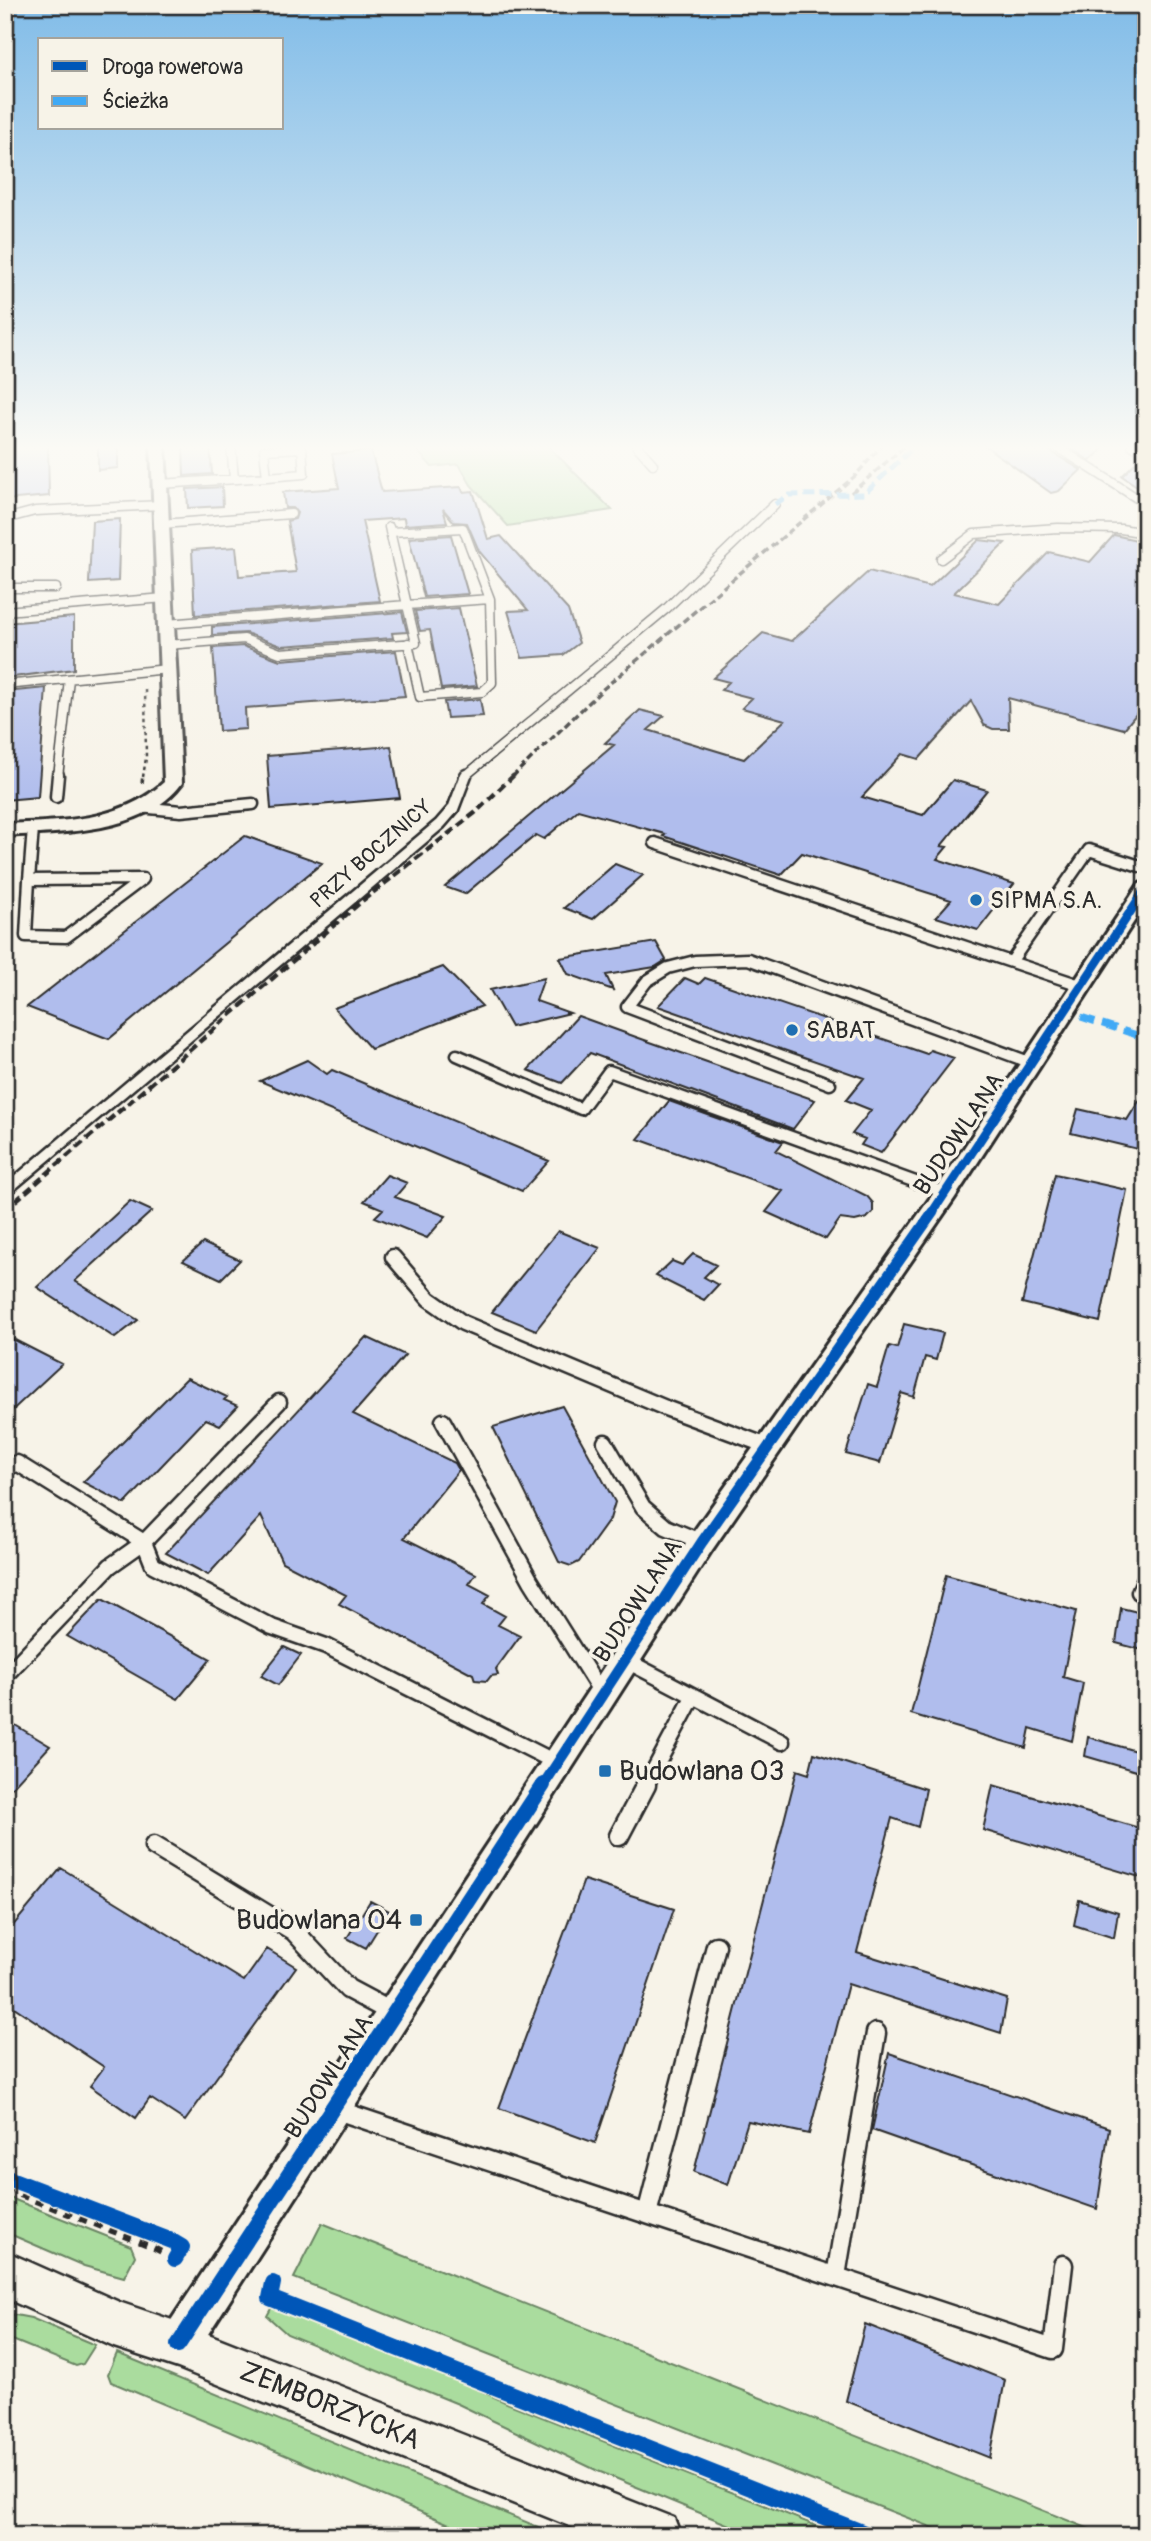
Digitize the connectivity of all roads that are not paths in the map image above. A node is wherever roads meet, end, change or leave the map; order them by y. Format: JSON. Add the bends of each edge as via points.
{"nodes":[{"id":1,"x":163,"y":564,"type":"edge"},
{"id":2,"x":398,"y":564,"type":"edge"},
{"id":3,"x":477,"y":564,"type":"edge"},
{"id":4,"x":713,"y":564,"type":"edge"},
{"id":5,"x":5,"y":588,"type":"edge"},
{"id":6,"x":56,"y":588,"type":"dead end"},
{"id":7,"x":164,"y":598,"type":"junction"},
{"id":8,"x":490,"y":599,"type":"junction"},
{"id":9,"x":407,"y":605,"type":"junction"},
{"id":10,"x":5,"y":611,"type":"edge"},
{"id":11,"x":166,"y":624,"type":"junction"},
{"id":12,"x":408,"y":643,"type":"junction"},
{"id":13,"x":167,"y":645,"type":"junction"},
{"id":14,"x":168,"y":669,"type":"junction"},
{"id":15,"x":69,"y":679,"type":"junction"},
{"id":16,"x":5,"y":685,"type":"edge"},
{"id":17,"x":56,"y":797,"type":"dead end"},
{"id":18,"x":253,"y":804,"type":"dead end"},
{"id":19,"x":139,"y":807,"type":"junction"},
{"id":20,"x":33,"y":828,"type":"junction"},
{"id":21,"x":5,"y":830,"type":"edge"},
{"id":22,"x":655,"y":844,"type":"dead end"},
{"id":23,"x":1146,"y":868,"type":"edge"},
{"id":24,"x":29,"y":880,"type":"junction"},
{"id":25,"x":1146,"y":888,"type":"edge"},
{"id":26,"x":1011,"y":962,"type":"junction"},
{"id":27,"x":1083,"y":986,"type":"junction"},
{"id":28,"x":457,"y":1055,"type":"dead end"},
{"id":29,"x":1032,"y":1063,"type":"junction"},
{"id":30,"x":830,"y":1084,"type":"dead end"},
{"id":31,"x":5,"y":1191,"type":"edge"},
{"id":32,"x":946,"y":1193,"type":"junction"},
{"id":33,"x":393,"y":1257,"type":"dead end"},
{"id":34,"x":279,"y":1402,"type":"dead end"},
{"id":35,"x":443,"y":1421,"type":"dead end"},
{"id":36,"x":605,"y":1442,"type":"dead end"},
{"id":37,"x":770,"y":1447,"type":"junction"},
{"id":38,"x":5,"y":1469,"type":"edge"},
{"id":39,"x":144,"y":1542,"type":"junction"},
{"id":40,"x":702,"y":1542,"type":"junction"},
{"id":41,"x":1146,"y":1576,"type":"edge"},
{"id":42,"x":1139,"y":1592,"type":"dead end"},
{"id":43,"x":625,"y":1660,"type":"junction"},
{"id":44,"x":5,"y":1676,"type":"edge"},
{"id":45,"x":602,"y":1694,"type":"junction"},
{"id":46,"x":692,"y":1697,"type":"junction"},
{"id":47,"x":782,"y":1742,"type":"dead end"},
{"id":48,"x":557,"y":1763,"type":"junction"},
{"id":49,"x":619,"y":1836,"type":"dead end"},
{"id":50,"x":154,"y":1846,"type":"dead end"},
{"id":51,"x":716,"y":1946,"type":"dead end"},
{"id":52,"x":395,"y":2014,"type":"junction"},
{"id":53,"x":876,"y":2033,"type":"dead end"},
{"id":54,"x":334,"y":2109,"type":"junction"},
{"id":55,"x":647,"y":2214,"type":"junction"},
{"id":56,"x":1063,"y":2265,"type":"dead end"},
{"id":57,"x":5,"y":2274,"type":"edge"},
{"id":58,"x":836,"y":2276,"type":"junction"},
{"id":59,"x":178,"y":2345,"type":"junction"},
{"id":60,"x":651,"y":2535,"type":"edge"}],
"edges":[{"from":1,"to":7,"type":"street"},
{"from":2,"to":9,"type":"lane"},
{"from":3,"to":8,"type":"lane"},
{"from":4,"to":31,"type":"lane","name":"PRZY BOCZNICY","via":[[666,609],[463,778],[453,809],[440,824]]},
{"from":5,"to":6,"type":"lane"},
{"from":7,"to":10,"type":"lane"},
{"from":7,"to":11,"type":"street"},
{"from":8,"to":9,"type":"lane"},
{"from":8,"to":12,"type":"lane","via":[[492,683],[482,692],[420,697]]},
{"from":9,"to":11,"type":"lane"},
{"from":9,"to":12,"type":"lane","via":[[416,643]]},
{"from":11,"to":13,"type":"street"},
{"from":12,"to":13,"type":"lane","via":[[280,653],[244,639]]},
{"from":13,"to":14,"type":"street"},
{"from":14,"to":15,"type":"lane"},
{"from":14,"to":19,"type":"street","via":[[173,783],[162,797]]},
{"from":15,"to":16,"type":"lane"},
{"from":15,"to":17,"type":"lane"},
{"from":18,"to":19,"type":"lane","via":[[181,811]]},
{"from":19,"to":20,"type":"street","via":[[82,824]]},
{"from":20,"to":21,"type":"street"},
{"from":20,"to":24,"type":"lane"},
{"from":22,"to":26,"type":"lane"},
{"from":23,"to":26,"type":"lane","via":[[1088,850]]},
{"from":24,"to":24,"type":"lane","via":[[26,936],[66,937],[143,879]]},
{"from":25,"to":27,"type":"street","name":"BUDOWLANA"},
{"from":26,"to":27,"type":"lane"},
{"from":27,"to":29,"type":"street","name":"BUDOWLANA"},
{"from":28,"to":32,"type":"lane","via":[[581,1109],[609,1072]]},
{"from":29,"to":30,"type":"lane","via":[[748,959],[678,965],[649,979],[627,1007]]},
{"from":29,"to":32,"type":"street","name":"BUDOWLANA"},
{"from":32,"to":37,"type":"street","name":"BUDOWLANA"},
{"from":33,"to":37,"type":"lane","via":[[429,1299],[463,1323]]},
{"from":34,"to":39,"type":"lane"},
{"from":35,"to":45,"type":"lane","via":[[531,1581]]},
{"from":36,"to":40,"type":"lane","via":[[643,1507],[666,1527]]},
{"from":37,"to":40,"type":"street","name":"BUDOWLANA"},
{"from":38,"to":39,"type":"lane","via":[[17,1463]]},
{"from":39,"to":44,"type":"lane","via":[[110,1566]]},
{"from":39,"to":48,"type":"lane","via":[[153,1565]]},
{"from":40,"to":43,"type":"street","name":"BUDOWLANA"},
{"from":41,"to":42,"type":"lane"},
{"from":43,"to":45,"type":"street","name":"BUDOWLANA"},
{"from":43,"to":46,"type":"lane"},
{"from":45,"to":48,"type":"street","name":"BUDOWLANA"},
{"from":46,"to":47,"type":"lane"},
{"from":46,"to":49,"type":"lane"},
{"from":48,"to":52,"type":"street","name":"BUDOWLANA"},
{"from":50,"to":52,"type":"lane","via":[[294,1931],[348,1989]]},
{"from":51,"to":55,"type":"lane"},
{"from":52,"to":54,"type":"street","name":"BUDOWLANA"},
{"from":53,"to":58,"type":"lane"},
{"from":54,"to":55,"type":"lane"},
{"from":54,"to":59,"type":"street","name":"BUDOWLANA"},
{"from":55,"to":58,"type":"lane"},
{"from":56,"to":58,"type":"lane","via":[[1053,2349]]},
{"from":57,"to":59,"type":"street","name":"ZEMBORZYCKA","via":[[114,2324]]},
{"from":59,"to":60,"type":"street","name":"ZEMBORZYCKA"}]}
